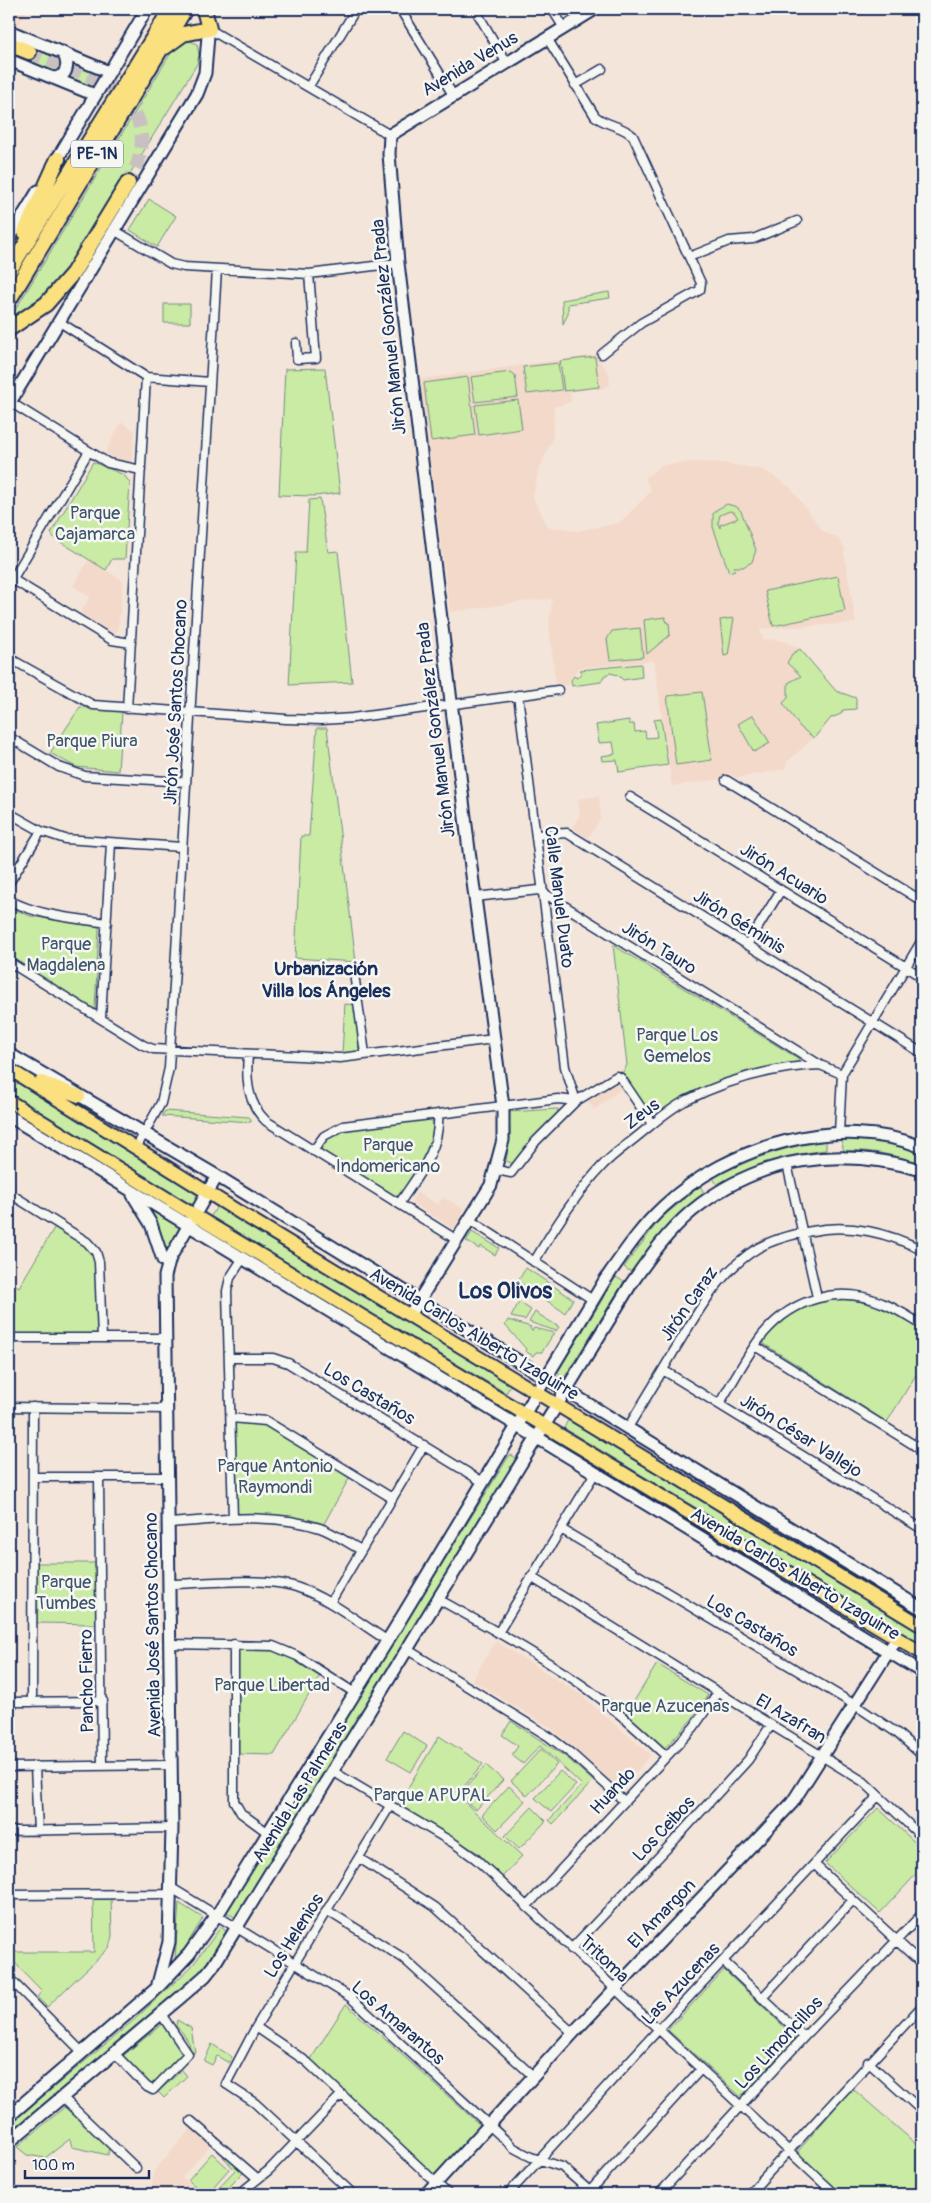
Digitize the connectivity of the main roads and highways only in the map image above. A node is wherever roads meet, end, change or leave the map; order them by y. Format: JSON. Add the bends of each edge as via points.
{"nodes":[{"id":1,"x":171,"y":9,"type":"edge"},
{"id":2,"x":185,"y":9,"type":"edge"},
{"id":3,"x":204,"y":9,"type":"edge"},
{"id":4,"x":9,"y":44,"type":"edge"},
{"id":5,"x":29,"y":52,"type":"tunnel mouth"},
{"id":6,"x":157,"y":54,"type":"junction"},
{"id":7,"x":58,"y":159,"type":"road end"},
{"id":8,"x":128,"y":184,"type":"tunnel mouth"},
{"id":9,"x":11,"y":267,"type":"edge"},
{"id":10,"x":9,"y":300,"type":"edge"},
{"id":11,"x":9,"y":329,"type":"edge"},
{"id":12,"x":13,"y":1072,"type":"edge"},
{"id":13,"x":79,"y":1096,"type":"road end"},
{"id":14,"x":9,"y":1101,"type":"edge"},
{"id":15,"x":922,"y":1626,"type":"edge"},
{"id":16,"x":922,"y":1653,"type":"edge"}],
"edges":[{"from":1,"to":9,"type":"highway","number":"PE-1N"},
{"from":2,"to":6,"type":"highway","number":"PE-1N"},
{"from":3,"to":6,"type":"highway","via":[[208,29],[183,34]]},
{"from":4,"to":5,"type":"highway"},
{"from":6,"to":10,"type":"highway","number":"PE-1N"},
{"from":7,"to":9,"type":"highway"},
{"from":8,"to":11,"type":"highway","via":[[64,286],[46,304]]},
{"from":12,"to":13,"type":"main road"},
{"from":12,"to":15,"type":"main road","name":"Avenida Carlos Alberto Izaguirre"},
{"from":14,"to":16,"type":"main road","name":"Avenida Carlos Alberto Izaguirre","via":[[120,1179],[524,1414]]}]}
